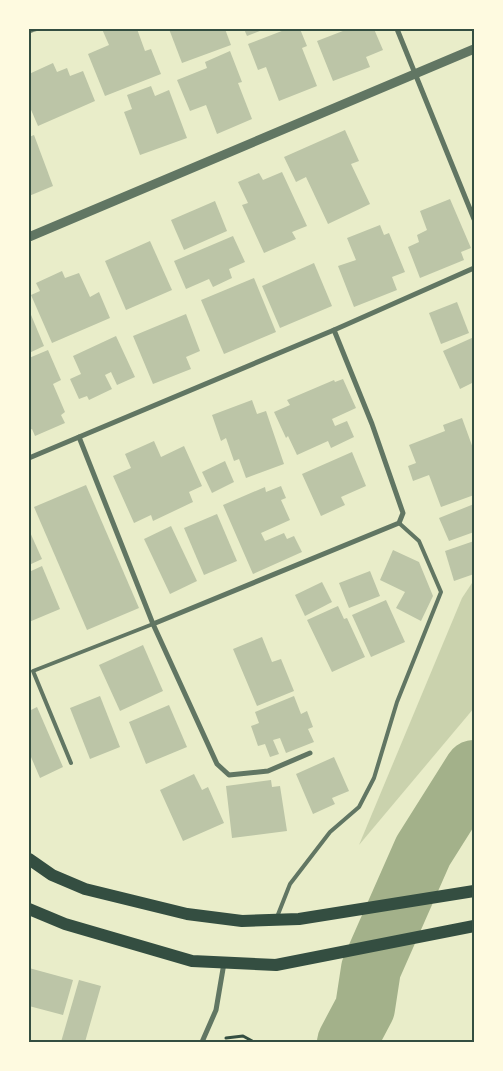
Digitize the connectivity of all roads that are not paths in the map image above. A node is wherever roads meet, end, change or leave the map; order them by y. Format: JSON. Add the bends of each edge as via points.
{"nodes":[{"id":1,"x":35,"y":29,"type":"edge"},
{"id":2,"x":397,"y":29,"type":"edge"},
{"id":3,"x":29,"y":31,"type":"edge"},
{"id":4,"x":474,"y":49,"type":"edge"},
{"id":5,"x":416,"y":75,"type":"junction"},
{"id":6,"x":474,"y":219,"type":"edge"},
{"id":7,"x":29,"y":237,"type":"edge"},
{"id":8,"x":474,"y":268,"type":"edge"},
{"id":9,"x":334,"y":330,"type":"junction"},
{"id":10,"x":79,"y":437,"type":"junction"},
{"id":11,"x":29,"y":458,"type":"edge"},
{"id":12,"x":399,"y":522,"type":"junction"},
{"id":13,"x":153,"y":624,"type":"junction"},
{"id":14,"x":310,"y":753,"type":"dead end"},
{"id":15,"x":71,"y":763,"type":"dead end"},
{"id":16,"x":29,"y":859,"type":"edge"},
{"id":17,"x":474,"y":891,"type":"edge"},
{"id":18,"x":29,"y":909,"type":"edge"},
{"id":19,"x":276,"y":919,"type":"junction"},
{"id":20,"x":474,"y":926,"type":"edge"},
{"id":21,"x":224,"y":962,"type":"junction"},
{"id":22,"x":202,"y":1042,"type":"edge"}],
"edges":[{"from":1,"to":3,"type":"street"},
{"from":2,"to":5,"type":"street"},
{"from":4,"to":5,"type":"street"},
{"from":5,"to":6,"type":"street"},
{"from":5,"to":7,"type":"street"},
{"from":8,"to":9,"type":"street"},
{"from":9,"to":10,"type":"street"},
{"from":9,"to":12,"type":"street","via":[[400,504],[403,513]]},
{"from":10,"to":11,"type":"street"},
{"from":10,"to":13,"type":"street"},
{"from":12,"to":13,"type":"street"},
{"from":12,"to":19,"type":"lane","via":[[420,541],[441,592],[397,702],[374,778],[359,807],[330,832],[290,884]]},
{"from":13,"to":14,"type":"street","via":[[218,764],[229,775],[268,771]]},
{"from":13,"to":15,"type":"lane","via":[[32,672]]},
{"from":16,"to":19,"type":"main road","via":[[52,875],[85,889],[168,910],[242,921]]},
{"from":17,"to":19,"type":"main road"},
{"from":18,"to":21,"type":"main road","via":[[64,924],[192,961]]},
{"from":20,"to":21,"type":"main road","via":[[276,965]]},
{"from":21,"to":22,"type":"street","via":[[216,1010]]}]}
